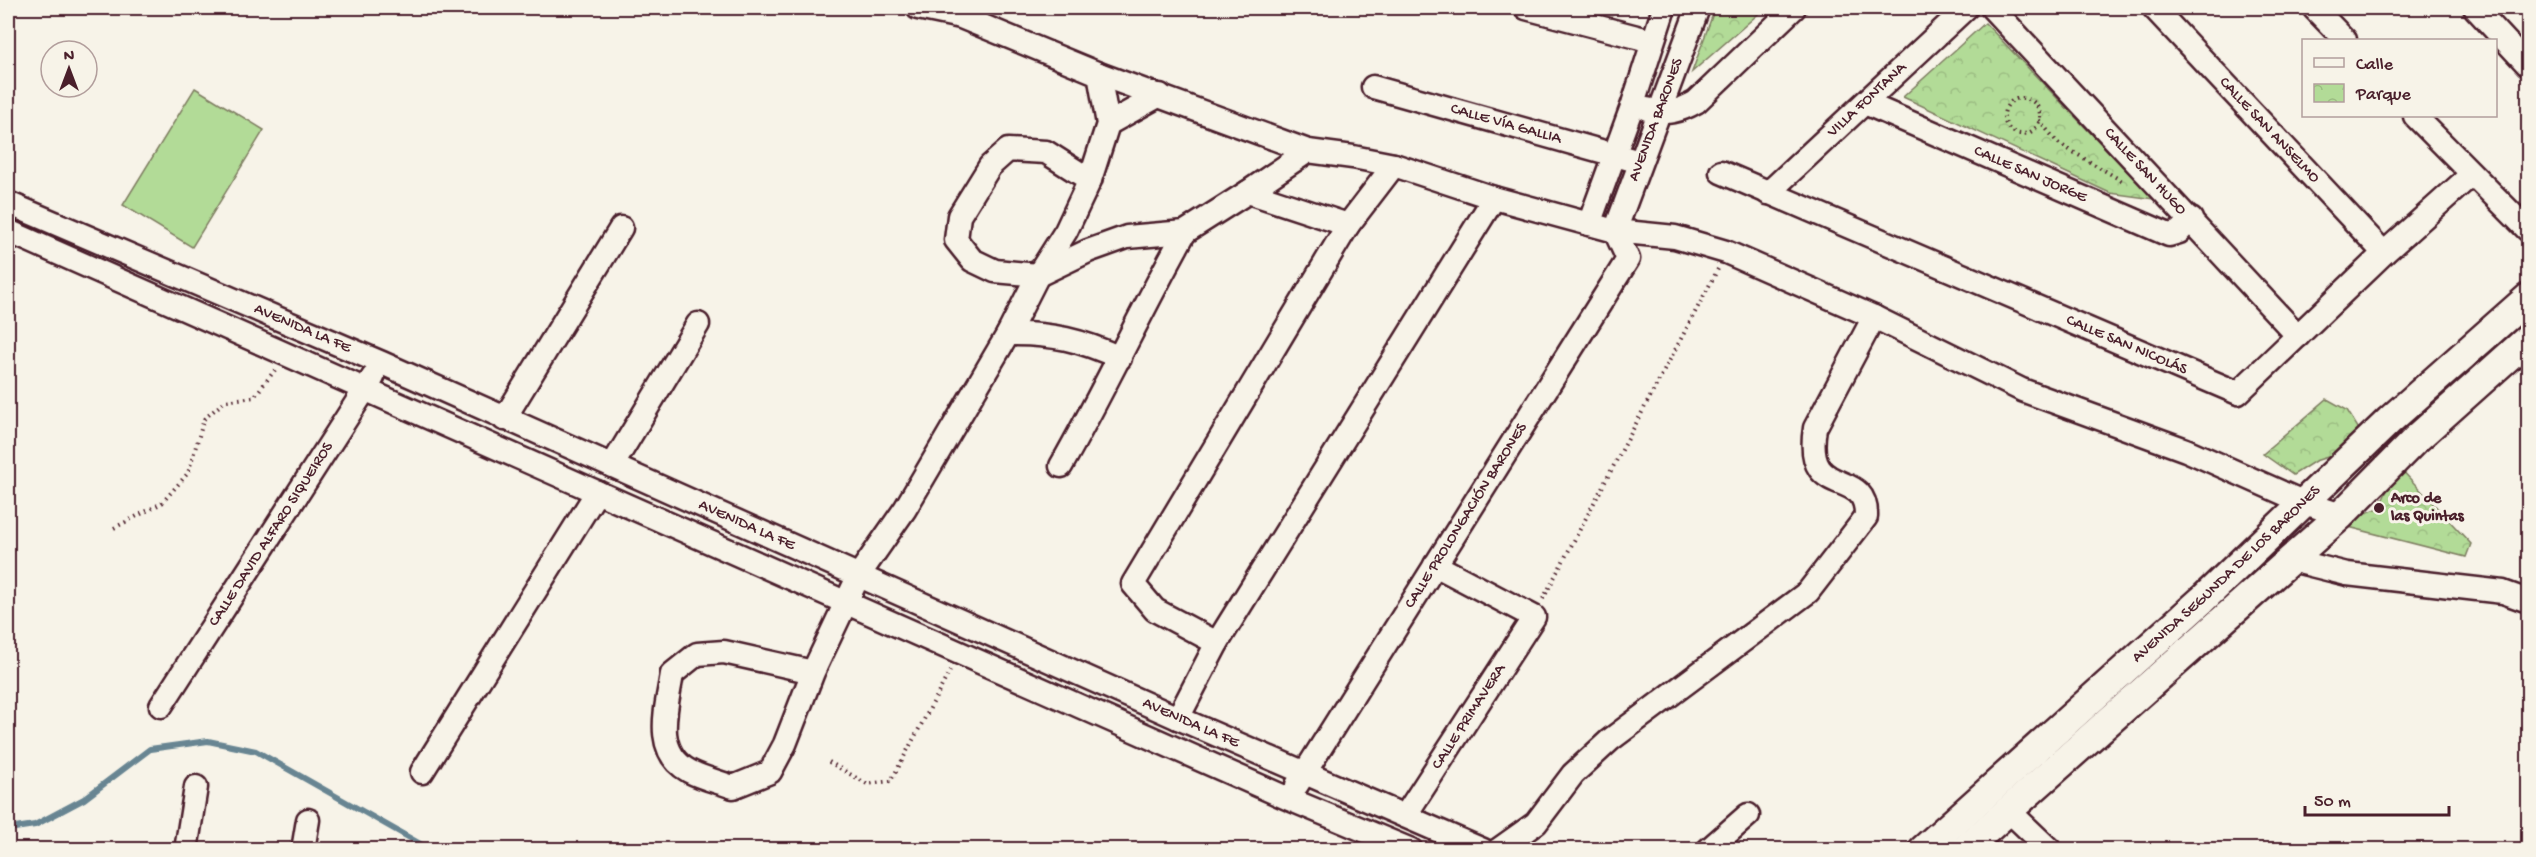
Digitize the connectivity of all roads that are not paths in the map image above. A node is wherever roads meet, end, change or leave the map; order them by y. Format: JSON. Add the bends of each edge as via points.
{"nodes":[{"id":1,"x":918,"y":8,"type":"edge"},
{"id":2,"x":1526,"y":8,"type":"edge"},
{"id":3,"x":1664,"y":8,"type":"edge"},
{"id":4,"x":1698,"y":8,"type":"edge"},
{"id":5,"x":1794,"y":8,"type":"edge"},
{"id":6,"x":1966,"y":8,"type":"edge"},
{"id":7,"x":1992,"y":8,"type":"edge"},
{"id":8,"x":2154,"y":8,"type":"edge"},
{"id":9,"x":2314,"y":8,"type":"edge"},
{"id":10,"x":2475,"y":8,"type":"edge"},
{"id":11,"x":2344,"y":39,"type":"edge"},
{"id":12,"x":1652,"y":41,"type":"junction"},
{"id":13,"x":2529,"y":65,"type":"edge"},
{"id":14,"x":1099,"y":74,"type":"junction"},
{"id":15,"x":1373,"y":87,"type":"dead end"},
{"id":16,"x":1160,"y":95,"type":"junction"},
{"id":17,"x":1865,"y":103,"type":"junction"},
{"id":18,"x":1633,"y":104,"type":"junction"},
{"id":19,"x":1659,"y":112,"type":"junction"},
{"id":20,"x":2416,"y":117,"type":"edge"},
{"id":21,"x":1107,"y":124,"type":"junction"},
{"id":22,"x":1308,"y":151,"type":"junction"},
{"id":23,"x":1614,"y":154,"type":"junction"},
{"id":24,"x":1640,"y":162,"type":"junction"},
{"id":25,"x":1394,"y":165,"type":"junction"},
{"id":26,"x":1721,"y":172,"type":"dead end"},
{"id":27,"x":2471,"y":175,"type":"junction"},
{"id":28,"x":1090,"y":180,"type":"junction"},
{"id":29,"x":1248,"y":192,"type":"junction"},
{"id":30,"x":1768,"y":193,"type":"junction"},
{"id":31,"x":1494,"y":198,"type":"junction"},
{"id":32,"x":8,"y":203,"type":"edge"},
{"id":33,"x":2192,"y":219,"type":"junction"},
{"id":34,"x":1589,"y":224,"type":"junction"},
{"id":35,"x":1348,"y":225,"type":"junction"},
{"id":36,"x":621,"y":228,"type":"dead end"},
{"id":37,"x":2529,"y":230,"type":"edge"},
{"id":38,"x":8,"y":231,"type":"edge"},
{"id":39,"x":1615,"y":231,"type":"junction"},
{"id":40,"x":1185,"y":232,"type":"junction"},
{"id":41,"x":2384,"y":253,"type":"junction"},
{"id":42,"x":1038,"y":275,"type":"junction"},
{"id":43,"x":2529,"y":298,"type":"edge"},
{"id":44,"x":1874,"y":317,"type":"junction"},
{"id":45,"x":698,"y":324,"type":"dead end"},
{"id":46,"x":1008,"y":334,"type":"junction"},
{"id":47,"x":2298,"y":336,"type":"junction"},
{"id":48,"x":2529,"y":339,"type":"edge"},
{"id":49,"x":1120,"y":358,"type":"junction"},
{"id":50,"x":382,"y":363,"type":"junction"},
{"id":51,"x":365,"y":390,"type":"junction"},
{"id":52,"x":504,"y":419,"type":"junction"},
{"id":53,"x":2390,"y":420,"type":"junction"},
{"id":54,"x":2415,"y":440,"type":"junction"},
{"id":55,"x":612,"y":466,"type":"junction"},
{"id":56,"x":1061,"y":466,"type":"dead end"},
{"id":57,"x":597,"y":492,"type":"junction"},
{"id":58,"x":2305,"y":503,"type":"junction"},
{"id":59,"x":2341,"y":515,"type":"junction"},
{"id":60,"x":2291,"y":560,"type":"junction"},
{"id":61,"x":1436,"y":565,"type":"junction"},
{"id":62,"x":860,"y":575,"type":"junction"},
{"id":63,"x":846,"y":600,"type":"junction"},
{"id":64,"x":2529,"y":600,"type":"edge"},
{"id":65,"x":1217,"y":643,"type":"junction"},
{"id":66,"x":813,"y":672,"type":"junction"},
{"id":67,"x":161,"y":706,"type":"dead end"},
{"id":68,"x":1178,"y":718,"type":"junction"},
{"id":69,"x":422,"y":772,"type":"dead end"},
{"id":70,"x":1305,"y":772,"type":"junction"},
{"id":71,"x":196,"y":787,"type":"dead end"},
{"id":72,"x":1289,"y":799,"type":"junction"},
{"id":73,"x":2008,"y":810,"type":"junction"},
{"id":74,"x":1748,"y":815,"type":"dead end"},
{"id":75,"x":1405,"y":816,"type":"junction"},
{"id":76,"x":308,"y":820,"type":"dead end"},
{"id":77,"x":186,"y":849,"type":"edge"},
{"id":78,"x":303,"y":849,"type":"edge"},
{"id":79,"x":1411,"y":849,"type":"edge"},
{"id":80,"x":1483,"y":849,"type":"edge"},
{"id":81,"x":1498,"y":849,"type":"edge"},
{"id":82,"x":1708,"y":849,"type":"edge"},
{"id":83,"x":1923,"y":849,"type":"edge"},
{"id":84,"x":1964,"y":849,"type":"edge"},
{"id":85,"x":2050,"y":849,"type":"edge"}],
"edges":[{"from":1,"to":14,"type":"street","via":[[961,17]]},
{"from":2,"to":12,"type":"street"},
{"from":3,"to":12,"type":"street","name":"AVENIDA BARONES"},
{"from":4,"to":19,"type":"street","name":"AVENIDA BARONES"},
{"from":5,"to":19,"type":"street","via":[[1696,102],[1681,110]]},
{"from":6,"to":17,"type":"street","name":"VILLA FONTANA"},
{"from":7,"to":33,"type":"street","name":"CALLE SAN HUGO"},
{"from":8,"to":41,"type":"street","name":"CALLE SAN ANSELMO"},
{"from":9,"to":11,"type":"street"},
{"from":10,"to":13,"type":"street"},
{"from":12,"to":18,"type":"street","name":"AVENIDA BARONES"},
{"from":14,"to":16,"type":"street"},
{"from":14,"to":21,"type":"street"},
{"from":15,"to":23,"type":"street","name":"CALLE VÍA GALLIA"},
{"from":16,"to":21,"type":"street"},
{"from":16,"to":22,"type":"street"},
{"from":17,"to":30,"type":"street","name":"VILLA FONTANA"},
{"from":17,"to":33,"type":"street","name":"CALLE SAN JORGE","via":[[2169,235],[2179,232]]},
{"from":18,"to":19,"type":"street"},
{"from":18,"to":23,"type":"street","name":"AVENIDA BARONES"},
{"from":19,"to":24,"type":"street","name":"AVENIDA BARONES"},
{"from":20,"to":27,"type":"street"},
{"from":21,"to":28,"type":"street"},
{"from":22,"to":25,"type":"street"},
{"from":22,"to":29,"type":"street"},
{"from":23,"to":24,"type":"street","name":"CALLE VÍA GALLIA"},
{"from":23,"to":34,"type":"street","name":"AVENIDA BARONES"},
{"from":24,"to":39,"type":"street","name":"AVENIDA BARONES"},
{"from":25,"to":31,"type":"street"},
{"from":25,"to":35,"type":"street"},
{"from":26,"to":30,"type":"street","name":"CALLE SAN NICOLÁS"},
{"from":27,"to":37,"type":"street"},
{"from":27,"to":41,"type":"street","name":"CALLE SAN NICOLÁS"},
{"from":28,"to":42,"type":"street","via":[[1066,231]]},
{"from":28,"to":42,"type":"street","via":[[1046,152],[1008,150],[990,166],[959,216],[956,240],[972,260],[995,271]]},
{"from":29,"to":35,"type":"street"},
{"from":29,"to":40,"type":"street"},
{"from":30,"to":47,"type":"street","name":"CALLE SAN NICOLÁS","via":[[2238,393]]},
{"from":31,"to":34,"type":"street"},
{"from":31,"to":65,"type":"street"},
{"from":32,"to":50,"type":"street","name":"AVENIDA LA FE"},
{"from":33,"to":47,"type":"street","name":"CALLE SAN HUGO"},
{"from":34,"to":39,"type":"street"},
{"from":35,"to":65,"type":"street","via":[[1133,584],[1155,610]]},
{"from":36,"to":52,"type":"street"},
{"from":38,"to":51,"type":"street","name":"AVENIDA LA FE"},
{"from":39,"to":44,"type":"street","via":[[1675,237],[1726,252]]},
{"from":39,"to":61,"type":"street","name":"CALLE PROLONGACIÓN BARONES","via":[[1628,259]]},
{"from":40,"to":42,"type":"street","via":[[1127,237]]},
{"from":40,"to":49,"type":"street"},
{"from":41,"to":47,"type":"street","name":"CALLE SAN NICOLÁS"},
{"from":42,"to":46,"type":"street"},
{"from":43,"to":53,"type":"main road","name":"AVENIDA SEGUNDA DE LOS BARONES"},
{"from":44,"to":58,"type":"street","via":[[2022,390],[2186,450]]},
{"from":44,"to":81,"type":"street","via":[[1815,428],[1812,448],[1815,465],[1826,476],[1860,492],[1866,501],[1866,517],[1808,592],[1610,740],[1573,774],[1536,823]]},
{"from":45,"to":55,"type":"street"},
{"from":46,"to":49,"type":"street","via":[[1042,333],[1085,342]]},
{"from":46,"to":62,"type":"street","via":[[905,509]]},
{"from":48,"to":54,"type":"main road","name":"AVENIDA SEGUNDA DE LOS BARONES"},
{"from":49,"to":56,"type":"street"},
{"from":50,"to":51,"type":"street","name":"CALLE DAVID ALFARO SIQUEIROS"},
{"from":50,"to":52,"type":"street","name":"AVENIDA LA FE"},
{"from":51,"to":57,"type":"street","name":"AVENIDA LA FE"},
{"from":51,"to":67,"type":"street","name":"CALLE DAVID ALFARO SIQUEIROS"},
{"from":52,"to":55,"type":"street","name":"AVENIDA LA FE"},
{"from":53,"to":54,"type":"main road"},
{"from":53,"to":58,"type":"main road","name":"AVENIDA SEGUNDA DE LOS BARONES"},
{"from":54,"to":59,"type":"main road","name":"AVENIDA SEGUNDA DE LOS BARONES"},
{"from":55,"to":62,"type":"street","name":"AVENIDA LA FE"},
{"from":57,"to":63,"type":"street","name":"AVENIDA LA FE"},
{"from":57,"to":69,"type":"street"},
{"from":58,"to":59,"type":"street"},
{"from":58,"to":83,"type":"main road","name":"AVENIDA SEGUNDA DE LOS BARONES"},
{"from":59,"to":60,"type":"main road","name":"AVENIDA SEGUNDA DE LOS BARONES"},
{"from":60,"to":64,"type":"street","via":[[2347,574],[2503,592]]},
{"from":60,"to":73,"type":"main road","name":"AVENIDA SEGUNDA DE LOS BARONES"},
{"from":61,"to":70,"type":"street","name":"CALLE PROLONGACIÓN BARONES"},
{"from":61,"to":75,"type":"street","name":"CALLE PRIMAVERA","via":[[1534,617]]},
{"from":62,"to":63,"type":"street"},
{"from":62,"to":68,"type":"street","name":"AVENIDA LA FE"},
{"from":63,"to":66,"type":"street"},
{"from":63,"to":72,"type":"street","name":"AVENIDA LA FE"},
{"from":65,"to":68,"type":"street"},
{"from":66,"to":66,"type":"street","via":[[770,772],[733,787],[688,771],[673,757],[663,733],[672,674],[697,654],[724,652]]},
{"from":68,"to":70,"type":"street","name":"AVENIDA LA FE"},
{"from":70,"to":72,"type":"street","name":"CALLE PROLONGACIÓN BARONES"},
{"from":70,"to":75,"type":"street","name":"AVENIDA LA FE"},
{"from":71,"to":77,"type":"street"},
{"from":72,"to":79,"type":"street","name":"AVENIDA LA FE"},
{"from":73,"to":84,"type":"main road","name":"AVENIDA SEGUNDA DE LOS BARONES"},
{"from":73,"to":85,"type":"street"},
{"from":74,"to":82,"type":"street"},
{"from":75,"to":80,"type":"street","name":"AVENIDA LA FE"},
{"from":76,"to":78,"type":"street"}]}
